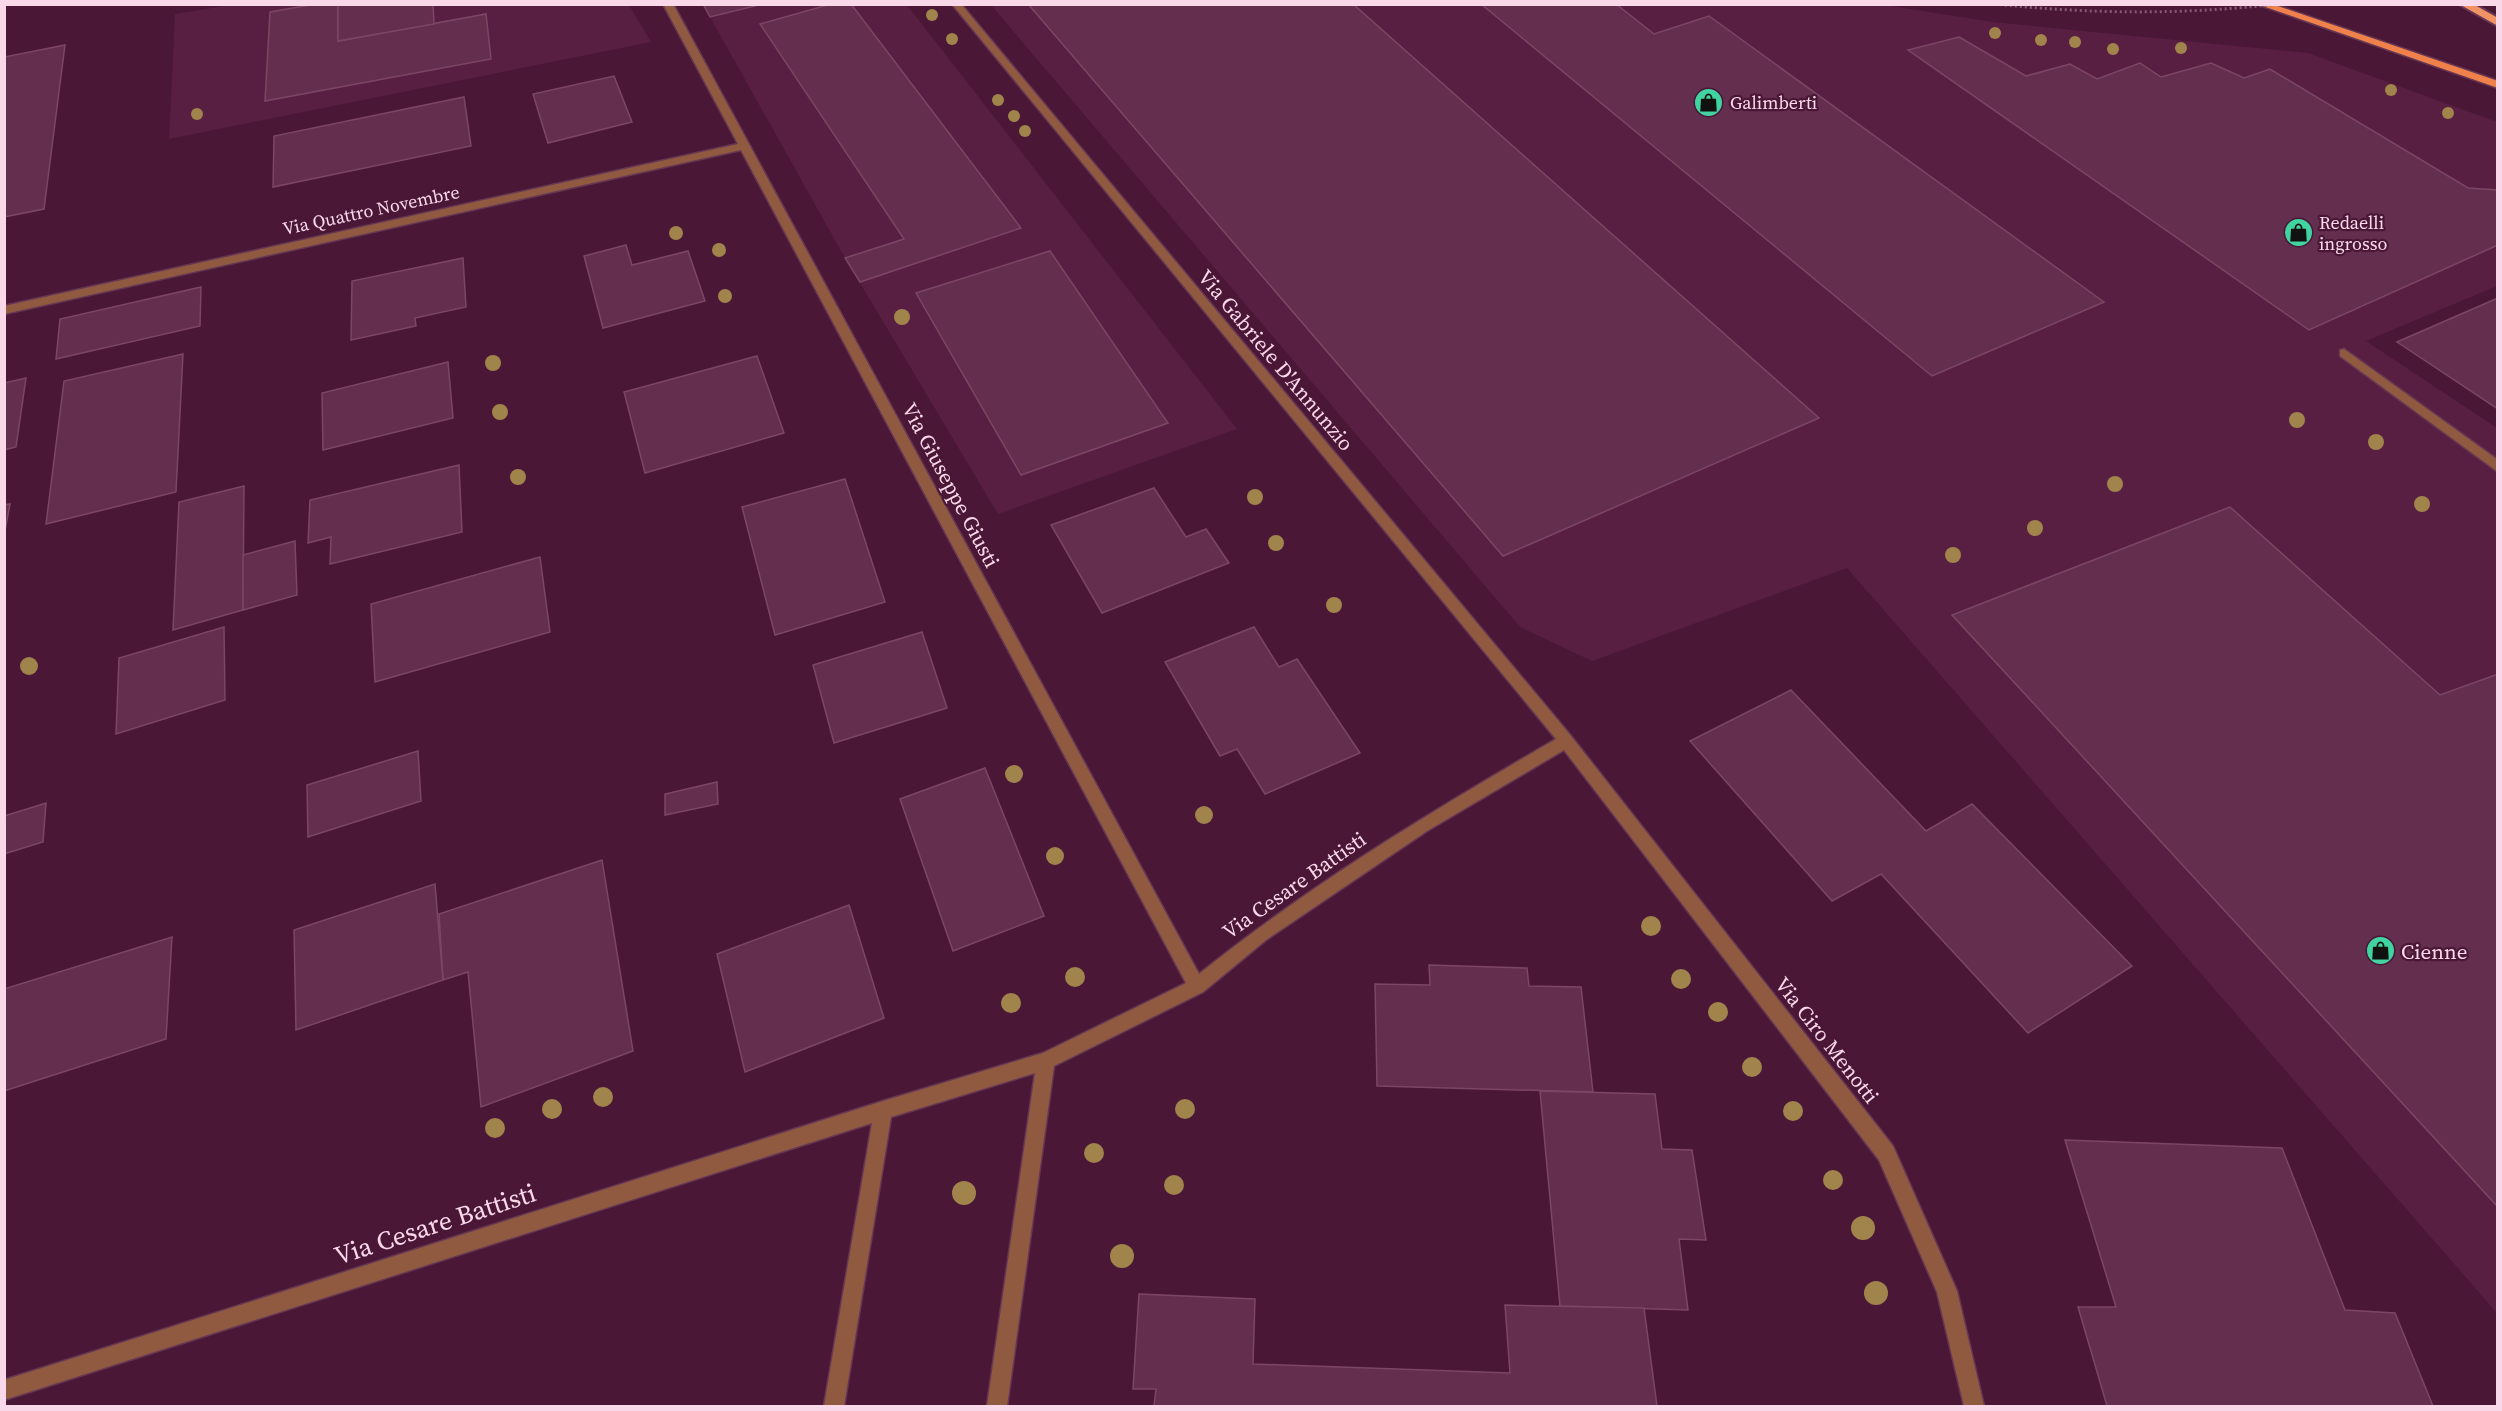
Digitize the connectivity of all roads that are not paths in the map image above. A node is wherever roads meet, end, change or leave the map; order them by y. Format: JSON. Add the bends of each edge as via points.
{"nodes":[{"id":1,"x":668,"y":4,"type":"edge"},
{"id":2,"x":956,"y":4,"type":"edge"},
{"id":3,"x":2261,"y":4,"type":"edge"},
{"id":4,"x":2464,"y":4,"type":"edge"},
{"id":5,"x":2498,"y":23,"type":"edge"},
{"id":6,"x":2498,"y":85,"type":"edge"},
{"id":7,"x":746,"y":146,"type":"junction"},
{"id":8,"x":4,"y":310,"type":"edge"},
{"id":9,"x":2344,"y":353,"type":"dead end"},
{"id":10,"x":2498,"y":467,"type":"edge"},
{"id":11,"x":1566,"y":741,"type":"junction"},
{"id":12,"x":1197,"y":986,"type":"junction"},
{"id":13,"x":1046,"y":1061,"type":"junction"},
{"id":14,"x":883,"y":1110,"type":"junction"},
{"id":15,"x":4,"y":1390,"type":"edge"},
{"id":16,"x":834,"y":1407,"type":"edge"},
{"id":17,"x":997,"y":1407,"type":"edge"},
{"id":18,"x":1974,"y":1407,"type":"edge"}],
"edges":[{"from":1,"to":7,"type":"street","name":"Via Giuseppe Giusti"},
{"from":2,"to":11,"type":"street","name":"Via Gabriele D'Annunzio"},
{"from":3,"to":6,"type":"main road"},
{"from":4,"to":5,"type":"highway"},
{"from":7,"to":8,"type":"street","name":"Via Quattro Novembre"},
{"from":7,"to":12,"type":"street","name":"Via Giuseppe Giusti"},
{"from":9,"to":10,"type":"street"},
{"from":11,"to":12,"type":"street","name":"Via Cesare Battisti","via":[[1421,826],[1330,886]]},
{"from":11,"to":18,"type":"street","name":"Via Ciro Menotti","via":[[1886,1154],[1947,1292]]},
{"from":12,"to":13,"type":"street","name":"Via Cesare Battisti"},
{"from":13,"to":14,"type":"street","name":"Via Cesare Battisti"},
{"from":13,"to":17,"type":"street"},
{"from":14,"to":15,"type":"street","name":"Via Cesare Battisti"},
{"from":14,"to":16,"type":"street"}]}
